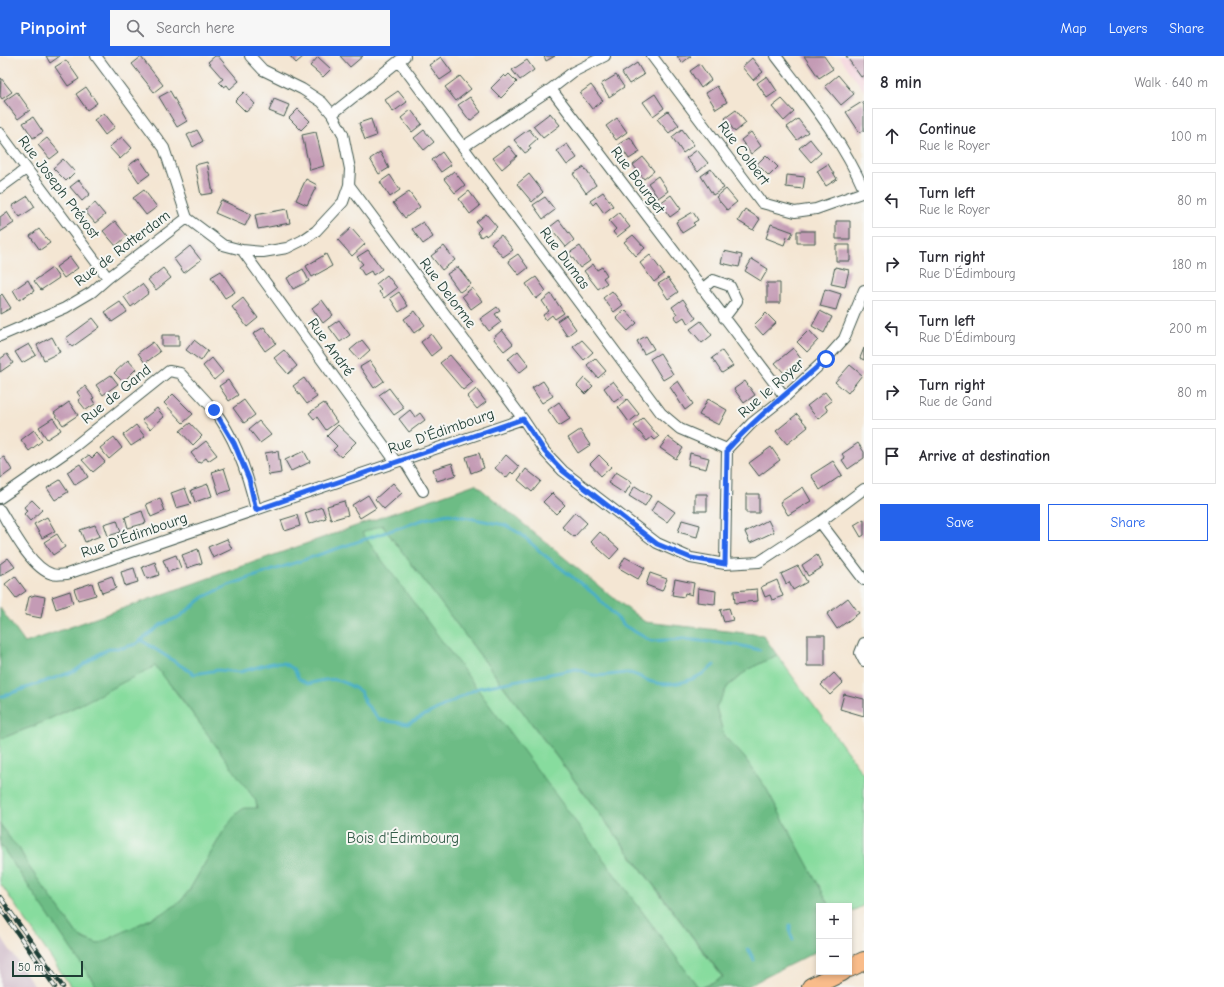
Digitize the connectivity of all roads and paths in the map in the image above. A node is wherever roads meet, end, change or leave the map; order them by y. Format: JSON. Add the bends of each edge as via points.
{"nodes":[{"id":1,"x":96,"y":56,"type":"edge"},
{"id":2,"x":250,"y":56,"type":"edge"},
{"id":3,"x":605,"y":56,"type":"edge"},
{"id":4,"x":652,"y":56,"type":"edge"},
{"id":5,"x":776,"y":56,"type":"edge"},
{"id":6,"x":402,"y":58,"type":"edge"},
{"id":7,"x":551,"y":89,"type":"junction"},
{"id":8,"x":332,"y":114,"type":"junction"},
{"id":9,"x":0,"y":133,"type":"edge"},
{"id":10,"x":463,"y":147,"type":"junction"},
{"id":11,"x":26,"y":169,"type":"junction"},
{"id":12,"x":349,"y":185,"type":"junction"},
{"id":13,"x":0,"y":188,"type":"edge"},
{"id":14,"x":864,"y":191,"type":"edge"},
{"id":15,"x":187,"y":218,"type":"junction"},
{"id":16,"x":242,"y":250,"type":"junction"},
{"id":17,"x":108,"y":278,"type":"junction"},
{"id":18,"x":702,"y":289,"type":"junction"},
{"id":19,"x":864,"y":290,"type":"edge"},
{"id":20,"x":724,"y":318,"type":"junction"},
{"id":21,"x":0,"y":336,"type":"edge"},
{"id":22,"x":786,"y":397,"type":"junction"},
{"id":23,"x":523,"y":419,"type":"junction"},
{"id":24,"x":727,"y":450,"type":"junction"},
{"id":25,"x":400,"y":461,"type":"junction"},
{"id":26,"x":864,"y":489,"type":"edge"},
{"id":27,"x":423,"y":491,"type":"dead end"},
{"id":28,"x":0,"y":498,"type":"edge"},
{"id":29,"x":0,"y":510,"type":"edge"},
{"id":30,"x":256,"y":510,"type":"junction"},
{"id":31,"x":820,"y":522,"type":"junction"},
{"id":32,"x":725,"y":564,"type":"junction"},
{"id":33,"x":864,"y":580,"type":"edge"},
{"id":34,"x":864,"y":643,"type":"edge"},
{"id":35,"x":864,"y":661,"type":"edge"},
{"id":36,"x":864,"y":961,"type":"edge"},
{"id":37,"x":852,"y":967,"type":"edge"},
{"id":38,"x":836,"y":975,"type":"edge"},
{"id":39,"x":811,"y":987,"type":"edge"}],
"edges":[{"from":1,"to":15,"type":"street","via":[[164,148]]},
{"from":2,"to":8,"type":"street","via":[[263,70],[322,102]]},
{"from":3,"to":7,"type":"street","via":[[573,72]]},
{"from":4,"to":14,"type":"street","name":"Rue Colbert","via":[[762,203],[795,212],[816,210]]},
{"from":5,"to":14,"type":"street","via":[[811,101],[852,163]]},
{"from":6,"to":8,"type":"street"},
{"from":6,"to":10,"type":"street","name":"Rue Dumas"},
{"from":7,"to":10,"type":"street"},
{"from":7,"to":18,"type":"street","name":"Rue Bourget"},
{"from":8,"to":12,"type":"street","name":"Rue de Rotterdam","via":[[343,134],[350,169]]},
{"from":9,"to":11,"type":"street","name":"Rue Joseph Prévost"},
{"from":10,"to":24,"type":"street","name":"Rue Dumas","via":[[661,413],[680,429]]},
{"from":11,"to":13,"type":"street"},
{"from":11,"to":17,"type":"street","name":"Rue Joseph Prévost"},
{"from":12,"to":16,"type":"street","name":"Rue de Rotterdam","via":[[343,202],[316,231],[303,240],[287,248],[263,252]]},
{"from":12,"to":23,"type":"street","name":"Rue Delorme"},
{"from":15,"to":16,"type":"street","name":"Rue de Rotterdam","via":[[223,245]]},
{"from":15,"to":17,"type":"street","name":"Rue de Rotterdam"},
{"from":16,"to":25,"type":"street","name":"Rue André"},
{"from":17,"to":21,"type":"street","name":"Rue de Rotterdam","via":[[92,292],[65,308]]},
{"from":18,"to":20,"type":"street","name":"Rue Bourget"},
{"from":18,"to":20,"type":"street","via":[[713,280],[730,286],[736,300]]},
{"from":19,"to":22,"type":"street","name":"Rue le Royer","via":[[844,339]]},
{"from":20,"to":22,"type":"street","name":"Rue Bourget"},
{"from":22,"to":24,"type":"street","name":"Rue le Royer","via":[[752,423]]},
{"from":23,"to":25,"type":"street","name":"Rue D'Édimbourg"},
{"from":23,"to":32,"type":"street","via":[[545,452],[563,471],[657,544],[691,558]]},
{"from":24,"to":32,"type":"street"},
{"from":25,"to":27,"type":"street","name":"Rue André"},
{"from":25,"to":30,"type":"street","name":"Rue D'Édimbourg"},
{"from":26,"to":31,"type":"street"},
{"from":28,"to":30,"type":"street","name":"Rue de Gand","via":[[75,446],[169,371],[180,373],[214,410],[230,436],[249,479]]},
{"from":29,"to":30,"type":"street","name":"Rue D'Édimbourg","via":[[27,552],[44,571],[53,575],[68,574]]},
{"from":31,"to":32,"type":"street","via":[[759,562]]},
{"from":31,"to":33,"type":"street"},
{"from":34,"to":35,"type":"street","via":[[860,653]]},
{"from":36,"to":37,"type":"highway"},
{"from":38,"to":39,"type":"highway"}]}
